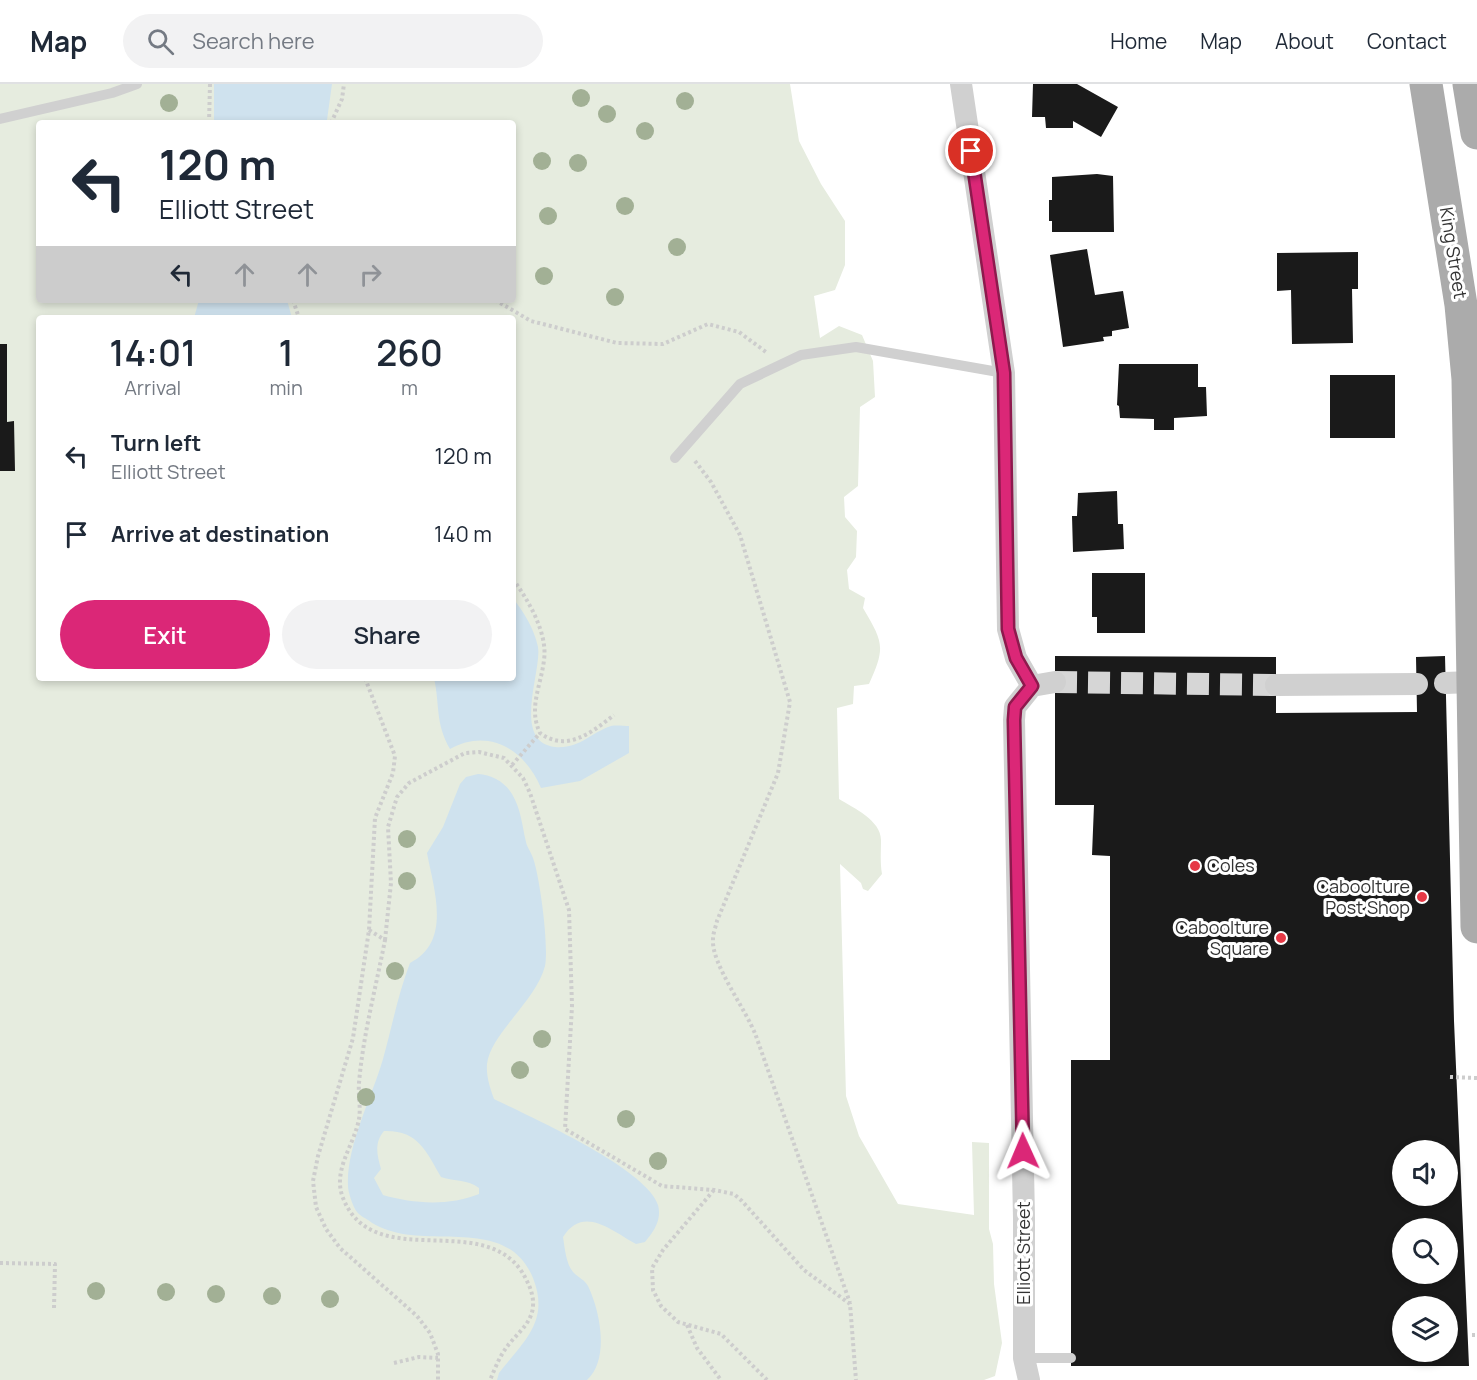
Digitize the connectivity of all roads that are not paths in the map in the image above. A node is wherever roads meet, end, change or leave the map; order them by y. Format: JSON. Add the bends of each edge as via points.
{"nodes":[{"id":1,"x":137,"y":84,"type":"edge"},
{"id":2,"x":961,"y":84,"type":"edge"},
{"id":3,"x":1426,"y":84,"type":"edge"},
{"id":4,"x":1469,"y":84,"type":"edge"},
{"id":5,"x":0,"y":120,"type":"edge"},
{"id":6,"x":1477,"y":133,"type":"edge"},
{"id":7,"x":1004,"y":373,"type":"junction"},
{"id":8,"x":675,"y":458,"type":"dead end"},
{"id":9,"x":1055,"y":682,"type":"tunnel mouth"},
{"id":10,"x":1417,"y":684,"type":"dead end"},
{"id":11,"x":1276,"y":685,"type":"tunnel mouth"},
{"id":12,"x":1032,"y":686,"type":"junction"},
{"id":13,"x":1477,"y":927,"type":"edge"},
{"id":14,"x":1024,"y":1358,"type":"junction"},
{"id":15,"x":1071,"y":1358,"type":"dead end"},
{"id":16,"x":1016,"y":1380,"type":"edge"},
{"id":17,"x":1029,"y":1380,"type":"edge"}],
"edges":[{"from":1,"to":5,"type":"lane"},
{"from":2,"to":7,"type":"street"},
{"from":3,"to":13,"type":"main road","name":"King Street","via":[[1465,344],[1459,683]]},
{"from":4,"to":6,"type":"main road"},
{"from":7,"to":8,"type":"lane","via":[[856,347],[801,355],[740,384]]},
{"from":7,"to":12,"type":"street","via":[[1008,629],[1016,658]]},
{"from":9,"to":12,"type":"street"},
{"from":10,"to":11,"type":"street"},
{"from":12,"to":14,"type":"street","name":"Elliott Street","via":[[1015,707],[1014,720]]},
{"from":14,"to":15,"type":"lane"},
{"from":14,"to":16,"type":"street","name":"Elliott Street"},
{"from":14,"to":17,"type":"street","name":"Elliott Street"}]}
